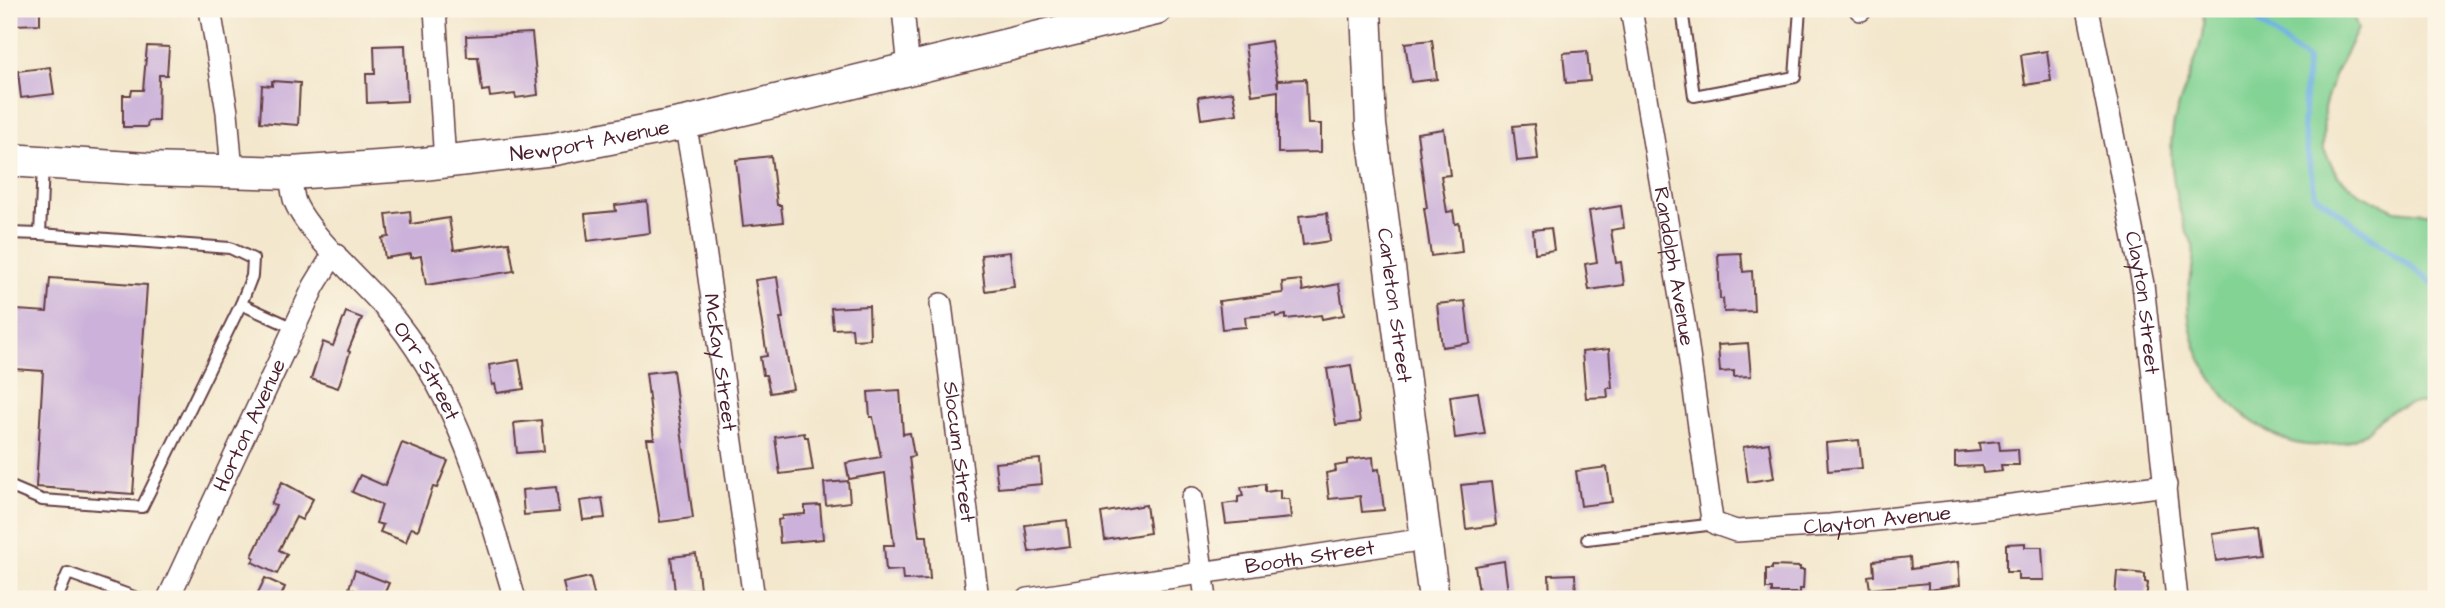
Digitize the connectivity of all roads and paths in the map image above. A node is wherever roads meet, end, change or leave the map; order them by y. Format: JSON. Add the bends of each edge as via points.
{"nodes":[{"id":1,"x":210,"y":9,"type":"edge"},
{"id":2,"x":435,"y":9,"type":"edge"},
{"id":3,"x":903,"y":9,"type":"edge"},
{"id":4,"x":1366,"y":9,"type":"edge"},
{"id":5,"x":1631,"y":9,"type":"edge"},
{"id":6,"x":1682,"y":9,"type":"edge"},
{"id":7,"x":1800,"y":9,"type":"edge"},
{"id":8,"x":2088,"y":9,"type":"edge"},
{"id":9,"x":1147,"y":10,"type":"edge"},
{"id":10,"x":909,"y":69,"type":"junction"},
{"id":11,"x":685,"y":123,"type":"junction"},
{"id":12,"x":9,"y":160,"type":"edge"},
{"id":13,"x":445,"y":162,"type":"junction"},
{"id":14,"x":43,"y":163,"type":"junction"},
{"id":15,"x":232,"y":172,"type":"junction"},
{"id":16,"x":290,"y":173,"type":"junction"},
{"id":17,"x":9,"y":233,"type":"edge"},
{"id":18,"x":40,"y":234,"type":"junction"},
{"id":19,"x":337,"y":255,"type":"junction"},
{"id":20,"x":241,"y":304,"type":"junction"},
{"id":21,"x":941,"y":304,"type":"dead end"},
{"id":22,"x":294,"y":328,"type":"junction"},
{"id":23,"x":2166,"y":485,"type":"junction"},
{"id":24,"x":9,"y":486,"type":"edge"},
{"id":25,"x":1192,"y":498,"type":"dead end"},
{"id":26,"x":1716,"y":524,"type":"junction"},
{"id":27,"x":1587,"y":539,"type":"dead end"},
{"id":28,"x":1426,"y":540,"type":"junction"},
{"id":29,"x":1202,"y":574,"type":"junction"},
{"id":30,"x":57,"y":599,"type":"edge"},
{"id":31,"x":140,"y":599,"type":"edge"},
{"id":32,"x":168,"y":599,"type":"edge"},
{"id":33,"x":515,"y":599,"type":"edge"},
{"id":34,"x":754,"y":599,"type":"edge"},
{"id":35,"x":978,"y":599,"type":"edge"},
{"id":36,"x":1028,"y":599,"type":"edge"},
{"id":37,"x":1206,"y":599,"type":"edge"},
{"id":38,"x":1434,"y":599,"type":"edge"},
{"id":39,"x":2178,"y":599,"type":"edge"}],
"edges":[{"from":1,"to":15,"type":"street","via":[[228,112]]},
{"from":2,"to":13,"type":"street"},
{"from":3,"to":10,"type":"street"},
{"from":4,"to":28,"type":"street","name":"Carleton Street","via":[[1371,125]]},
{"from":5,"to":26,"type":"street","name":"Randolph Avenue"},
{"from":6,"to":7,"type":"lane","via":[[1694,96],[1795,77]]},
{"from":8,"to":23,"type":"street","name":"Clayton Street","via":[[2143,284]]},
{"from":9,"to":10,"type":"main road","name":"Newport Avenue"},
{"from":10,"to":11,"type":"main road","name":"Newport Avenue"},
{"from":11,"to":13,"type":"main road","name":"Newport Avenue","via":[[554,149]]},
{"from":11,"to":34,"type":"street","name":"McKay Street"},
{"from":12,"to":14,"type":"main road","name":"Newport Avenue"},
{"from":13,"to":16,"type":"main road","name":"Newport Avenue"},
{"from":14,"to":15,"type":"main road","name":"Newport Avenue"},
{"from":14,"to":18,"type":"lane"},
{"from":15,"to":16,"type":"main road","name":"Newport Avenue"},
{"from":16,"to":19,"type":"street","name":"Orr Street","via":[[300,212]]},
{"from":17,"to":18,"type":"lane"},
{"from":18,"to":20,"type":"lane","via":[[230,248],[253,259]]},
{"from":19,"to":22,"type":"street","name":"Horton Avenue","via":[[321,273]]},
{"from":19,"to":33,"type":"street","name":"Orr Street","via":[[410,339],[442,391],[481,484]]},
{"from":20,"to":22,"type":"lane"},
{"from":20,"to":24,"type":"lane","via":[[142,507],[42,500]]},
{"from":21,"to":35,"type":"street","name":"Slocum Street"},
{"from":22,"to":32,"type":"street","name":"Horton Avenue"},
{"from":23,"to":26,"type":"street","name":"Clayton Avenue","via":[[1830,525],[1737,531]]},
{"from":23,"to":39,"type":"street","name":"Clayton Street"},
{"from":25,"to":29,"type":"street"},
{"from":26,"to":27,"type":"lane","name":"Clayton Avenue"},
{"from":28,"to":29,"type":"street","name":"Booth Street"},
{"from":28,"to":38,"type":"street","name":"Carleton Street"},
{"from":29,"to":36,"type":"street","name":"Booth Street"},
{"from":29,"to":37,"type":"street"},
{"from":30,"to":31,"type":"lane","via":[[68,573]]}]}
